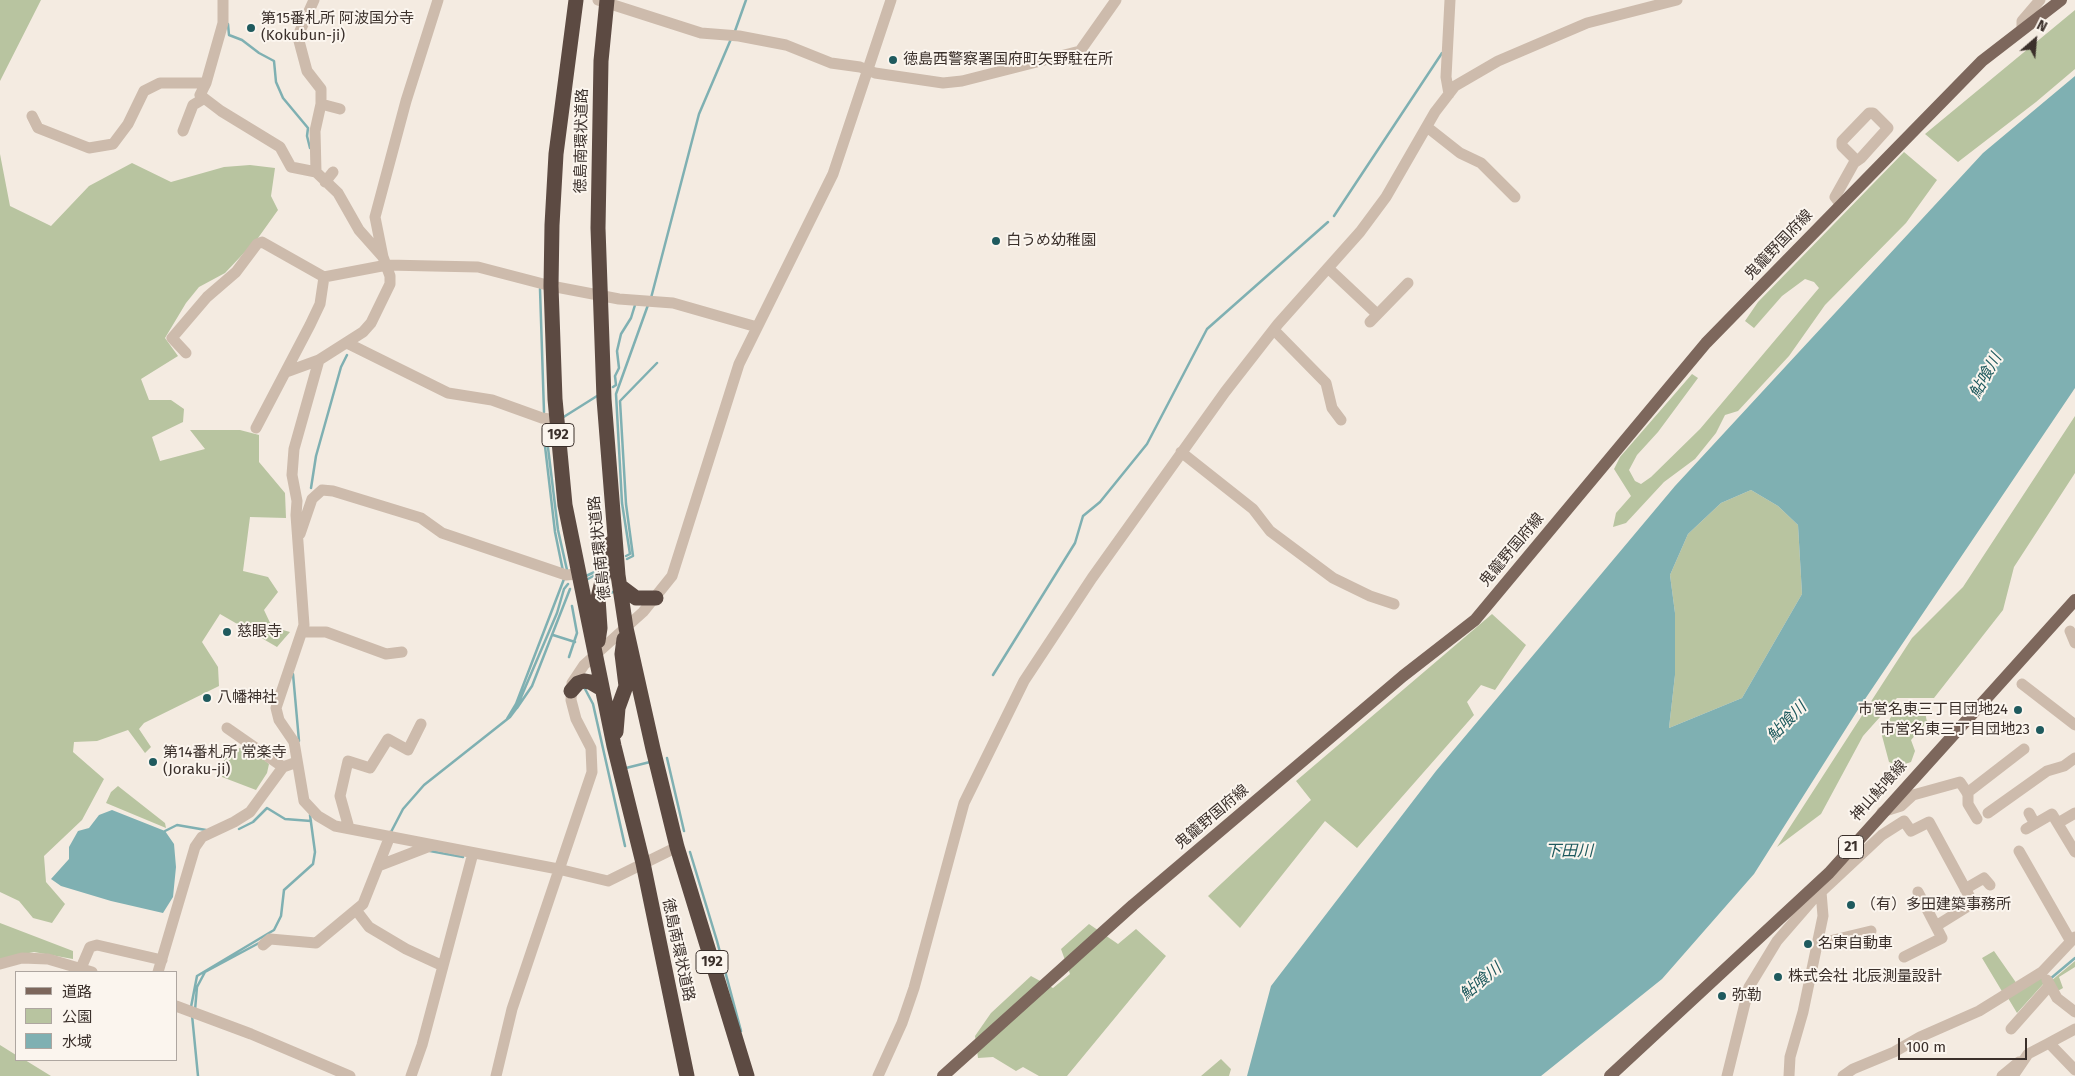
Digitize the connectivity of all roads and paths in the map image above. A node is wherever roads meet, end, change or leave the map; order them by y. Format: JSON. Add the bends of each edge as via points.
{"nodes":[{"id":1,"x":223,"y":0,"type":"edge"},
{"id":2,"x":314,"y":0,"type":"edge"},
{"id":3,"x":438,"y":0,"type":"edge"},
{"id":4,"x":576,"y":0,"type":"edge"},
{"id":5,"x":891,"y":0,"type":"edge"},
{"id":6,"x":1116,"y":0,"type":"edge"},
{"id":7,"x":1450,"y":0,"type":"edge"},
{"id":8,"x":1677,"y":0,"type":"edge"},
{"id":9,"x":2040,"y":0,"type":"edge"},
{"id":10,"x":2061,"y":0,"type":"edge"},
{"id":11,"x":604,"y":1,"type":"edge"},
{"id":12,"x":2022,"y":29,"type":"junction"},
{"id":13,"x":868,"y":71,"type":"junction"},
{"id":14,"x":206,"y":83,"type":"junction"},
{"id":15,"x":1448,"y":94,"type":"junction"},
{"id":16,"x":204,"y":99,"type":"junction"},
{"id":17,"x":321,"y":104,"type":"junction"},
{"id":18,"x":340,"y":109,"type":"dead end"},
{"id":19,"x":32,"y":116,"type":"dead end"},
{"id":20,"x":1427,"y":126,"type":"junction"},
{"id":21,"x":183,"y":131,"type":"dead end"},
{"id":22,"x":88,"y":148,"type":"junction"},
{"id":23,"x":78,"y":157,"type":"dead end"},
{"id":24,"x":1856,"y":160,"type":"dead end"},
{"id":25,"x":316,"y":172,"type":"junction"},
{"id":26,"x":333,"y":172,"type":"dead end"},
{"id":27,"x":324,"y":182,"type":"junction"},
{"id":28,"x":1515,"y":197,"type":"dead end"},
{"id":29,"x":1841,"y":205,"type":"junction"},
{"id":30,"x":385,"y":261,"type":"junction"},
{"id":31,"x":1328,"y":268,"type":"junction"},
{"id":32,"x":324,"y":277,"type":"junction"},
{"id":33,"x":1408,"y":283,"type":"dead end"},
{"id":34,"x":551,"y":286,"type":"junction"},
{"id":35,"x":601,"y":294,"type":"junction"},
{"id":36,"x":757,"y":327,"type":"junction"},
{"id":37,"x":1274,"y":330,"type":"junction"},
{"id":38,"x":347,"y":343,"type":"junction"},
{"id":39,"x":186,"y":353,"type":"dead end"},
{"id":40,"x":319,"y":360,"type":"junction"},
{"id":41,"x":286,"y":372,"type":"junction"},
{"id":42,"x":557,"y":420,"type":"junction"},
{"id":43,"x":1341,"y":420,"type":"dead end"},
{"id":44,"x":256,"y":428,"type":"dead end"},
{"id":45,"x":1181,"y":452,"type":"junction"},
{"id":46,"x":615,"y":530,"type":"junction"},
{"id":47,"x":299,"y":538,"type":"junction"},
{"id":48,"x":578,"y":574,"type":"junction"},
{"id":49,"x":620,"y":586,"type":"junction"},
{"id":50,"x":656,"y":598,"type":"junction"},
{"id":51,"x":2075,"y":600,"type":"edge"},
{"id":52,"x":1394,"y":604,"type":"dead end"},
{"id":53,"x":626,"y":628,"type":"junction"},
{"id":54,"x":2070,"y":631,"type":"dead end"},
{"id":55,"x":302,"y":632,"type":"junction"},
{"id":56,"x":2075,"y":643,"type":"edge"},
{"id":57,"x":402,"y":652,"type":"dead end"},
{"id":58,"x":596,"y":654,"type":"junction"},
{"id":59,"x":2022,"y":684,"type":"dead end"},
{"id":60,"x":602,"y":690,"type":"junction"},
{"id":61,"x":571,"y":691,"type":"junction"},
{"id":62,"x":421,"y":724,"type":"dead end"},
{"id":63,"x":2075,"y":726,"type":"edge"},
{"id":64,"x":227,"y":728,"type":"dead end"},
{"id":65,"x":614,"y":746,"type":"junction"},
{"id":66,"x":2024,"y":749,"type":"dead end"},
{"id":67,"x":2075,"y":758,"type":"edge"},
{"id":68,"x":297,"y":762,"type":"junction"},
{"id":69,"x":283,"y":766,"type":"junction"},
{"id":70,"x":1967,"y":793,"type":"junction"},
{"id":71,"x":1882,"y":812,"type":"junction"},
{"id":72,"x":1988,"y":813,"type":"dead end"},
{"id":73,"x":2028,"y":813,"type":"dead end"},
{"id":74,"x":2075,"y":814,"type":"edge"},
{"id":75,"x":1977,"y":819,"type":"dead end"},
{"id":76,"x":2058,"y":824,"type":"junction"},
{"id":77,"x":349,"y":828,"type":"junction"},
{"id":78,"x":390,"y":836,"type":"junction"},
{"id":79,"x":431,"y":845,"type":"junction"},
{"id":80,"x":677,"y":847,"type":"junction"},
{"id":81,"x":2019,"y":851,"type":"dead end"},
{"id":82,"x":2075,"y":852,"type":"edge"},
{"id":83,"x":473,"y":853,"type":"junction"},
{"id":84,"x":642,"y":863,"type":"junction"},
{"id":85,"x":378,"y":866,"type":"junction"},
{"id":86,"x":558,"y":869,"type":"junction"},
{"id":87,"x":1829,"y":873,"type":"junction"},
{"id":88,"x":1990,"y":886,"type":"dead end"},
{"id":89,"x":1965,"y":889,"type":"junction"},
{"id":90,"x":1821,"y":892,"type":"junction"},
{"id":91,"x":1918,"y":892,"type":"dead end"},
{"id":92,"x":356,"y":910,"type":"junction"},
{"id":93,"x":1936,"y":926,"type":"junction"},
{"id":94,"x":1871,"y":931,"type":"dead end"},
{"id":95,"x":2072,"y":938,"type":"edge"},
{"id":96,"x":1817,"y":944,"type":"junction"},
{"id":97,"x":263,"y":945,"type":"dead end"},
{"id":98,"x":1904,"y":957,"type":"dead end"},
{"id":99,"x":162,"y":960,"type":"junction"},
{"id":100,"x":0,"y":964,"type":"edge"},
{"id":101,"x":443,"y":966,"type":"junction"},
{"id":102,"x":87,"y":970,"type":"edge"},
{"id":103,"x":158,"y":971,"type":"edge"},
{"id":104,"x":2042,"y":972,"type":"junction"},
{"id":105,"x":2050,"y":985,"type":"junction"},
{"id":106,"x":178,"y":1007,"type":"edge"},
{"id":107,"x":2075,"y":1012,"type":"edge"},
{"id":108,"x":2012,"y":1029,"type":"dead end"},
{"id":109,"x":2075,"y":1029,"type":"edge"},
{"id":110,"x":2049,"y":1043,"type":"junction"},
{"id":111,"x":2028,"y":1054,"type":"junction"},
{"id":112,"x":2075,"y":1070,"type":"edge"},
{"id":113,"x":350,"y":1076,"type":"edge"},
{"id":114,"x":411,"y":1076,"type":"edge"},
{"id":115,"x":496,"y":1076,"type":"edge"},
{"id":116,"x":687,"y":1076,"type":"edge"},
{"id":117,"x":747,"y":1076,"type":"edge"},
{"id":118,"x":878,"y":1076,"type":"edge"},
{"id":119,"x":944,"y":1076,"type":"edge"},
{"id":120,"x":1610,"y":1076,"type":"edge"},
{"id":121,"x":1727,"y":1076,"type":"edge"},
{"id":122,"x":1789,"y":1076,"type":"edge"},
{"id":123,"x":1843,"y":1076,"type":"edge"},
{"id":124,"x":2002,"y":1076,"type":"edge"},
{"id":125,"x":2013,"y":1076,"type":"edge"}],
"edges":[{"from":1,"to":14,"type":"street","via":[[223,23]]},
{"from":2,"to":17,"type":"street","via":[[299,41],[307,71],[321,89]]},
{"from":3,"to":30,"type":"street","via":[[406,101],[375,217]]},
{"from":4,"to":34,"type":"highway","name":"徳島南環状道路","number":"192","via":[[556,154]]},
{"from":5,"to":13,"type":"street"},
{"from":6,"to":13,"type":"street","via":[[1080,51],[943,83]]},
{"from":7,"to":15,"type":"street"},
{"from":8,"to":15,"type":"street","via":[[1587,22],[1484,68]]},
{"from":9,"to":12,"type":"street","via":[[2022,21]]},
{"from":10,"to":12,"type":"main road","name":"鬼籠野国府線"},
{"from":11,"to":13,"type":"street","via":[[701,33],[786,45],[831,63]]},
{"from":11,"to":35,"type":"highway","name":"徳島南環状道路","number":"192","via":[[598,156]]},
{"from":12,"to":29,"type":"main road","name":"鬼籠野国府線","via":[[1982,61]]},
{"from":13,"to":36,"type":"street","via":[[833,174]]},
{"from":14,"to":16,"type":"street","via":[[200,95]]},
{"from":14,"to":22,"type":"street","via":[[160,83],[144,91],[128,124],[113,144]]},
{"from":15,"to":20,"type":"street"},
{"from":16,"to":21,"type":"street","via":[[193,105]]},
{"from":16,"to":25,"type":"street","via":[[280,147],[291,166]]},
{"from":17,"to":18,"type":"street"},
{"from":17,"to":25,"type":"street","via":[[315,131]]},
{"from":19,"to":22,"type":"street","via":[[38,128]]},
{"from":20,"to":28,"type":"street","via":[[1460,153],[1481,163]]},
{"from":20,"to":31,"type":"street","via":[[1386,197]]},
{"from":22,"to":23,"type":"street"},
{"from":24,"to":29,"type":"street","via":[[1836,197]]},
{"from":25,"to":27,"type":"street"},
{"from":26,"to":27,"type":"street"},
{"from":27,"to":30,"type":"street","via":[[338,193],[359,230]]},
{"from":29,"to":119,"type":"main road","name":"鬼籠野国府線","via":[[1706,343],[1474,620],[1403,676],[1133,905]]},
{"from":30,"to":32,"type":"street"},
{"from":30,"to":34,"type":"street","via":[[478,267]]},
{"from":30,"to":38,"type":"street","via":[[390,284],[384,299],[371,323]]},
{"from":31,"to":33,"type":"street","via":[[1374,318]]},
{"from":31,"to":37,"type":"street"},
{"from":32,"to":39,"type":"street","via":[[262,242],[257,244],[236,272],[207,297],[172,338]]},
{"from":32,"to":41,"type":"street","via":[[320,304]]},
{"from":34,"to":35,"type":"street"},
{"from":34,"to":42,"type":"highway","name":"徳島南環状道路","number":"192"},
{"from":35,"to":36,"type":"street","via":[[673,303]]},
{"from":35,"to":46,"type":"highway","name":"徳島南環状道路","number":"192","via":[[604,399]]},
{"from":36,"to":50,"type":"street","via":[[739,364],[672,576]]},
{"from":37,"to":43,"type":"street","via":[[1326,383],[1332,408]]},
{"from":37,"to":45,"type":"street"},
{"from":38,"to":40,"type":"street"},
{"from":38,"to":42,"type":"street","via":[[448,392],[492,400]]},
{"from":40,"to":41,"type":"street"},
{"from":40,"to":47,"type":"street","via":[[294,449],[292,475],[298,501]]},
{"from":41,"to":44,"type":"street"},
{"from":42,"to":48,"type":"highway","name":"徳島南環状道路","number":"192","via":[[564,505]]},
{"from":45,"to":52,"type":"street","via":[[1253,509],[1270,531],[1333,578]]},
{"from":45,"to":118,"type":"street","via":[[1058,626],[1024,681],[964,803],[914,988]]},
{"from":46,"to":49,"type":"highway","name":"徳島南環状道路","number":"192"},
{"from":46,"to":58,"type":"highway","via":[[598,598],[600,628]]},
{"from":47,"to":48,"type":"street","via":[[312,499],[322,490],[333,491],[421,518],[442,534],[566,575]]},
{"from":47,"to":55,"type":"street"},
{"from":48,"to":58,"type":"highway","name":"徳島南環状道路","number":"192"},
{"from":49,"to":50,"type":"highway","via":[[632,596]]},
{"from":49,"to":53,"type":"highway","name":"徳島南環状道路","number":"192"},
{"from":50,"to":53,"type":"street"},
{"from":51,"to":71,"type":"main road","name":"神山鮎喰線","number":"21"},
{"from":53,"to":58,"type":"street"},
{"from":53,"to":65,"type":"highway","via":[[622,654],[626,686],[618,708]]},
{"from":53,"to":80,"type":"highway","name":"徳島南環状道路","number":"192"},
{"from":54,"to":56,"type":"street"},
{"from":55,"to":57,"type":"street","via":[[326,632],[386,654]]},
{"from":55,"to":68,"type":"street","via":[[276,708],[279,720],[294,742]]},
{"from":58,"to":60,"type":"highway","name":"徳島南環状道路","number":"192"},
{"from":58,"to":61,"type":"street","via":[[575,674]]},
{"from":59,"to":63,"type":"street"},
{"from":60,"to":61,"type":"highway","via":[[584,681]]},
{"from":60,"to":65,"type":"highway","name":"徳島南環状道路","number":"192"},
{"from":61,"to":86,"type":"street","via":[[576,719],[591,748],[592,772]]},
{"from":62,"to":77,"type":"street","via":[[408,750],[388,739],[370,768],[348,761],[340,796]]},
{"from":64,"to":69,"type":"street"},
{"from":65,"to":84,"type":"highway","name":"徳島南環状道路","number":"192"},
{"from":66,"to":70,"type":"street"},
{"from":67,"to":72,"type":"street","via":[[2064,766],[2047,771]]},
{"from":68,"to":69,"type":"street"},
{"from":68,"to":77,"type":"street","via":[[302,796],[310,808],[326,822]]},
{"from":69,"to":99,"type":"street","via":[[250,812],[202,837],[195,848]]},
{"from":70,"to":71,"type":"street","via":[[1960,782],[1913,795],[1901,806]]},
{"from":70,"to":75,"type":"street","via":[[1968,804]]},
{"from":71,"to":87,"type":"main road","name":"神山鮎喰線","number":"21"},
{"from":73,"to":76,"type":"street","via":[[2031,826],[2052,814]]},
{"from":74,"to":76,"type":"street"},
{"from":76,"to":82,"type":"street"},
{"from":77,"to":78,"type":"street"},
{"from":78,"to":79,"type":"street"},
{"from":78,"to":85,"type":"street"},
{"from":79,"to":83,"type":"street"},
{"from":79,"to":85,"type":"street"},
{"from":80,"to":84,"type":"street"},
{"from":80,"to":117,"type":"highway","name":"徳島南環状道路","number":"192"},
{"from":81,"to":95,"type":"street"},
{"from":83,"to":86,"type":"street"},
{"from":83,"to":101,"type":"street"},
{"from":84,"to":86,"type":"street","via":[[608,881]]},
{"from":84,"to":116,"type":"highway","name":"徳島南環状道路","number":"192"},
{"from":85,"to":92,"type":"street","via":[[363,904]]},
{"from":86,"to":115,"type":"street","via":[[512,1009]]},
{"from":87,"to":90,"type":"street"},
{"from":87,"to":120,"type":"main road","name":"神山鮎喰線","number":"21"},
{"from":88,"to":89,"type":"street","via":[[1984,878]]},
{"from":89,"to":90,"type":"street","via":[[1929,822],[1910,831],[1904,821],[1882,835]]},
{"from":89,"to":93,"type":"street","via":[[1973,904]]},
{"from":90,"to":96,"type":"street","via":[[1823,916]]},
{"from":90,"to":121,"type":"street","via":[[1777,941],[1749,986]]},
{"from":91,"to":93,"type":"street"},
{"from":92,"to":97,"type":"street","via":[[316,943],[270,939]]},
{"from":92,"to":101,"type":"street","via":[[369,927]]},
{"from":93,"to":98,"type":"street","via":[[1942,938]]},
{"from":94,"to":96,"type":"street"},
{"from":95,"to":104,"type":"street"},
{"from":96,"to":122,"type":"street","via":[[1790,1057]]},
{"from":99,"to":102,"type":"street","via":[[97,945],[90,947]]},
{"from":99,"to":103,"type":"street"},
{"from":100,"to":102,"type":"street","via":[[22,958],[48,959]]},
{"from":101,"to":114,"type":"street"},
{"from":104,"to":105,"type":"street"},
{"from":104,"to":123,"type":"street","via":[[1979,1010],[1894,1052],[1853,1068]]},
{"from":105,"to":107,"type":"street","via":[[2057,998]]},
{"from":105,"to":108,"type":"street"},
{"from":106,"to":113,"type":"street"},
{"from":109,"to":110,"type":"street"},
{"from":110,"to":111,"type":"street"},
{"from":110,"to":112,"type":"street"},
{"from":111,"to":124,"type":"street"},
{"from":111,"to":125,"type":"street"}]}
